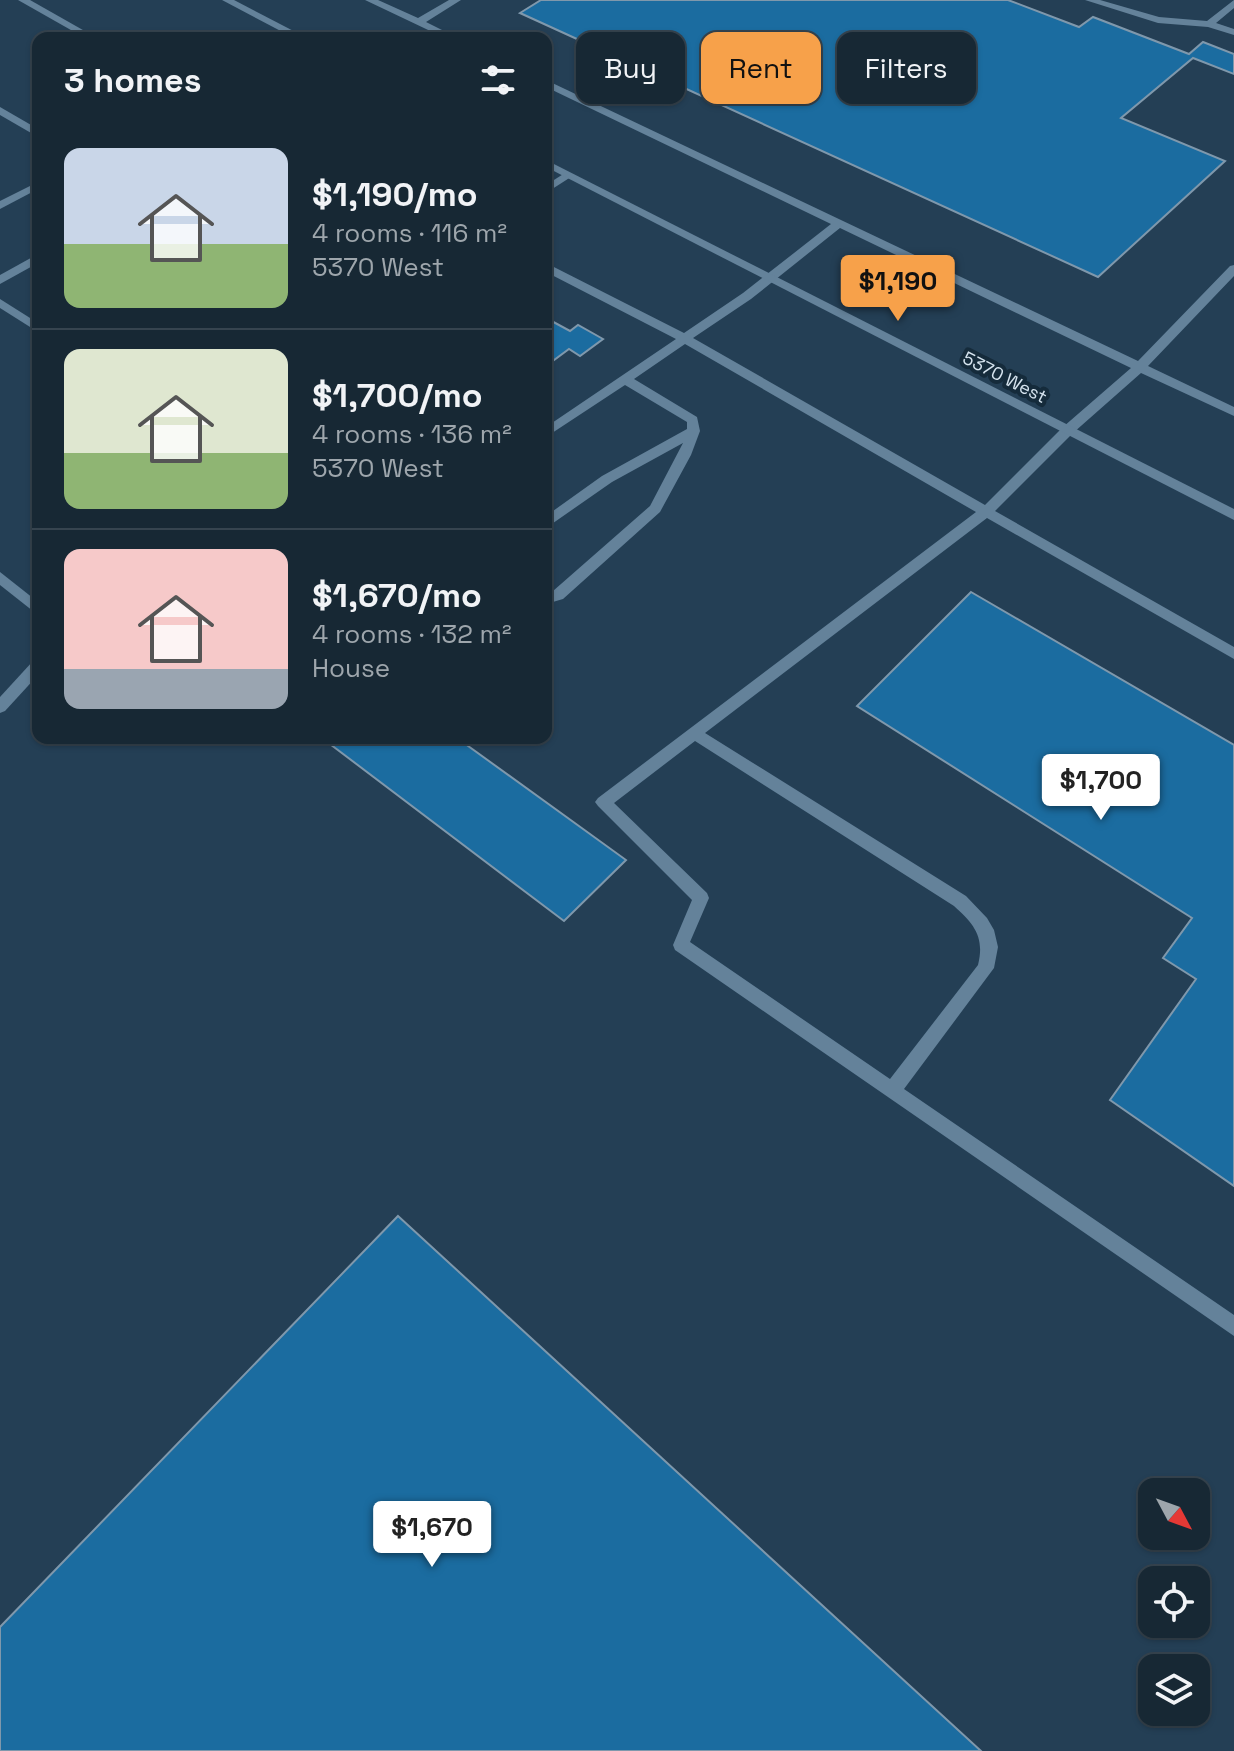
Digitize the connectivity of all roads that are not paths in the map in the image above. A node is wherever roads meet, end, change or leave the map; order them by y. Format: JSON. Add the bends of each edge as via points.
{"nodes":[{"id":1,"x":23,"y":0,"type":"edge"},
{"id":2,"x":227,"y":0,"type":"edge"},
{"id":3,"x":370,"y":0,"type":"edge"},
{"id":4,"x":456,"y":0,"type":"edge"},
{"id":5,"x":1090,"y":0,"type":"edge"},
{"id":6,"x":1145,"y":0,"type":"edge"},
{"id":7,"x":1234,"y":3,"type":"edge"},
{"id":8,"x":1129,"y":12,"type":"junction"},
{"id":9,"x":420,"y":21,"type":"junction"},
{"id":10,"x":1209,"y":24,"type":"junction"},
{"id":11,"x":81,"y":32,"type":"edge"},
{"id":12,"x":290,"y":32,"type":"edge"},
{"id":13,"x":441,"y":32,"type":"edge"},
{"id":14,"x":1234,"y":32,"type":"edge"},
{"id":15,"x":552,"y":86,"type":"edge"},
{"id":16,"x":0,"y":110,"type":"edge"},
{"id":17,"x":32,"y":130,"type":"edge"},
{"id":18,"x":552,"y":166,"type":"edge"},
{"id":19,"x":569,"y":175,"type":"junction"},
{"id":20,"x":552,"y":186,"type":"edge"},
{"id":21,"x":32,"y":188,"type":"edge"},
{"id":22,"x":0,"y":206,"type":"edge"},
{"id":23,"x":837,"y":225,"type":"junction"},
{"id":24,"x":32,"y":261,"type":"edge"},
{"id":25,"x":1234,"y":269,"type":"edge"},
{"id":26,"x":552,"y":270,"type":"edge"},
{"id":27,"x":770,"y":278,"type":"junction"},
{"id":28,"x":0,"y":280,"type":"edge"},
{"id":29,"x":0,"y":303,"type":"edge"},
{"id":30,"x":32,"y":324,"type":"edge"},
{"id":31,"x":686,"y":339,"type":"junction"},
{"id":32,"x":1140,"y":367,"type":"junction"},
{"id":33,"x":626,"y":380,"type":"junction"},
{"id":34,"x":1234,"y":412,"type":"edge"},
{"id":35,"x":552,"y":429,"type":"edge"},
{"id":36,"x":1068,"y":430,"type":"junction"},
{"id":37,"x":694,"y":431,"type":"junction"},
{"id":38,"x":987,"y":511,"type":"junction"},
{"id":39,"x":1234,"y":515,"type":"edge"},
{"id":40,"x":552,"y":519,"type":"edge"},
{"id":41,"x":0,"y":577,"type":"edge"},
{"id":42,"x":552,"y":597,"type":"edge"},
{"id":43,"x":32,"y":605,"type":"edge"},
{"id":44,"x":1234,"y":654,"type":"edge"},
{"id":45,"x":32,"y":672,"type":"edge"},
{"id":46,"x":0,"y":707,"type":"edge"},
{"id":47,"x":694,"y":733,"type":"junction"},
{"id":48,"x":892,"y":1091,"type":"junction"},
{"id":49,"x":1234,"y":1326,"type":"edge"}],
"edges":[{"from":1,"to":11,"type":"street"},
{"from":2,"to":12,"type":"street"},
{"from":3,"to":9,"type":"street"},
{"from":4,"to":9,"type":"street"},
{"from":5,"to":8,"type":"street"},
{"from":6,"to":8,"type":"street"},
{"from":7,"to":10,"type":"street"},
{"from":8,"to":10,"type":"street"},
{"from":9,"to":13,"type":"street"},
{"from":10,"to":14,"type":"street"},
{"from":15,"to":23,"type":"street"},
{"from":16,"to":17,"type":"street"},
{"from":18,"to":19,"type":"street","name":"5370 West"},
{"from":19,"to":20,"type":"street"},
{"from":19,"to":27,"type":"street","name":"5370 West"},
{"from":21,"to":22,"type":"street"},
{"from":23,"to":27,"type":"street"},
{"from":23,"to":32,"type":"street"},
{"from":24,"to":28,"type":"street"},
{"from":25,"to":32,"type":"street"},
{"from":26,"to":31,"type":"street"},
{"from":27,"to":31,"type":"street"},
{"from":27,"to":36,"type":"street","name":"5370 West"},
{"from":29,"to":30,"type":"street"},
{"from":31,"to":33,"type":"street"},
{"from":31,"to":38,"type":"street"},
{"from":32,"to":34,"type":"street"},
{"from":32,"to":36,"type":"street"},
{"from":33,"to":35,"type":"street"},
{"from":33,"to":37,"type":"street","via":[[693,420]]},
{"from":36,"to":38,"type":"street"},
{"from":36,"to":39,"type":"street","name":"5370 West"},
{"from":37,"to":40,"type":"street","via":[[607,479]]},
{"from":37,"to":42,"type":"street","via":[[655,509]]},
{"from":38,"to":44,"type":"street"},
{"from":38,"to":47,"type":"street"},
{"from":41,"to":43,"type":"street"},
{"from":45,"to":46,"type":"street"},
{"from":47,"to":48,"type":"street","via":[[960,901],[987,931],[992,949],[986,968]]},
{"from":47,"to":48,"type":"street","via":[[603,802],[701,898],[681,945]]},
{"from":48,"to":49,"type":"street"}]}
